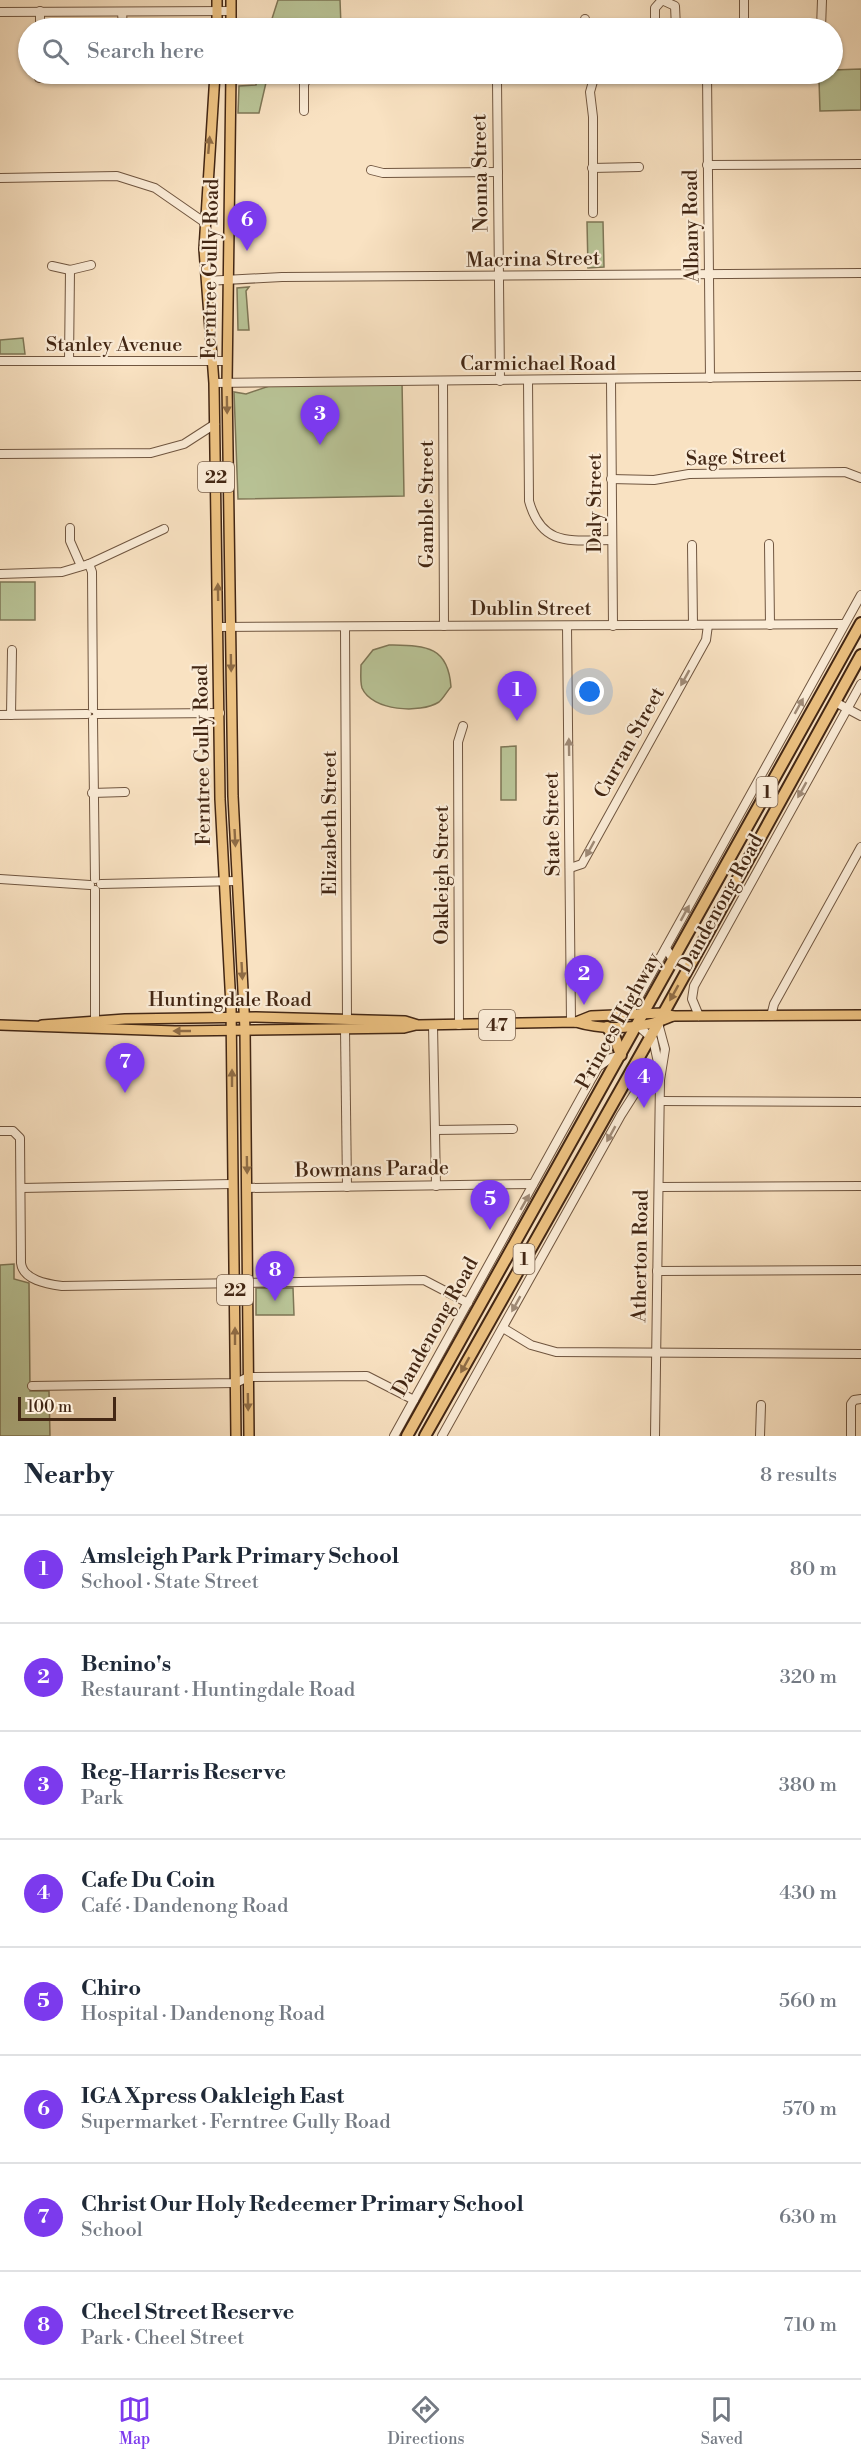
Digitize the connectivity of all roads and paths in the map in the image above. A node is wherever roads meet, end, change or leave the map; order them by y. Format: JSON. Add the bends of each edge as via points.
{"nodes":[{"id":1,"x":217,"y":0,"type":"edge"},
{"id":2,"x":231,"y":0,"type":"edge"},
{"id":3,"x":662,"y":0,"type":"edge"},
{"id":4,"x":744,"y":0,"type":"edge"},
{"id":5,"x":822,"y":0,"type":"edge"},
{"id":6,"x":40,"y":11,"type":"junction"},
{"id":7,"x":217,"y":11,"type":"junction"},
{"id":8,"x":231,"y":11,"type":"junction"},
{"id":9,"x":0,"y":12,"type":"edge"},
{"id":10,"x":122,"y":12,"type":"junction"},
{"id":11,"x":40,"y":18,"type":"edge"},
{"id":12,"x":122,"y":18,"type":"edge"},
{"id":13,"x":217,"y":18,"type":"edge"},
{"id":14,"x":231,"y":18,"type":"edge"},
{"id":15,"x":655,"y":18,"type":"edge"},
{"id":16,"x":676,"y":18,"type":"edge"},
{"id":17,"x":744,"y":18,"type":"edge"},
{"id":18,"x":821,"y":18,"type":"edge"},
{"id":19,"x":214,"y":84,"type":"edge"},
{"id":20,"x":231,"y":84,"type":"edge"},
{"id":21,"x":304,"y":84,"type":"edge"},
{"id":22,"x":497,"y":84,"type":"edge"},
{"id":23,"x":591,"y":84,"type":"edge"},
{"id":24,"x":707,"y":84,"type":"edge"},
{"id":25,"x":304,"y":111,"type":"dead end"},
{"id":26,"x":861,"y":164,"type":"edge"},
{"id":27,"x":707,"y":165,"type":"junction"},
{"id":28,"x":639,"y":167,"type":"dead end"},
{"id":29,"x":592,"y":168,"type":"junction"},
{"id":30,"x":371,"y":170,"type":"dead end"},
{"id":31,"x":498,"y":172,"type":"junction"},
{"id":32,"x":0,"y":178,"type":"edge"},
{"id":33,"x":593,"y":213,"type":"dead end"},
{"id":34,"x":204,"y":222,"type":"junction"},
{"id":35,"x":52,"y":266,"type":"dead end"},
{"id":36,"x":91,"y":266,"type":"dead end"},
{"id":37,"x":70,"y":270,"type":"junction"},
{"id":38,"x":861,"y":273,"type":"edge"},
{"id":39,"x":709,"y":274,"type":"junction"},
{"id":40,"x":499,"y":277,"type":"junction"},
{"id":41,"x":228,"y":280,"type":"junction"},
{"id":42,"x":206,"y":281,"type":"junction"},
{"id":43,"x":69,"y":361,"type":"junction"},
{"id":44,"x":213,"y":361,"type":"junction"},
{"id":45,"x":227,"y":361,"type":"junction"},
{"id":46,"x":0,"y":362,"type":"edge"},
{"id":47,"x":861,"y":376,"type":"edge"},
{"id":48,"x":710,"y":378,"type":"junction"},
{"id":49,"x":528,"y":380,"type":"junction"},
{"id":50,"x":611,"y":380,"type":"junction"},
{"id":51,"x":443,"y":381,"type":"junction"},
{"id":52,"x":500,"y":381,"type":"junction"},
{"id":53,"x":214,"y":383,"type":"junction"},
{"id":54,"x":227,"y":383,"type":"junction"},
{"id":55,"x":215,"y":424,"type":"junction"},
{"id":56,"x":0,"y":454,"type":"edge"},
{"id":57,"x":861,"y":478,"type":"edge"},
{"id":58,"x":611,"y":479,"type":"junction"},
{"id":59,"x":70,"y":528,"type":"dead end"},
{"id":60,"x":164,"y":529,"type":"dead end"},
{"id":61,"x":612,"y":540,"type":"junction"},
{"id":62,"x":769,"y":544,"type":"dead end"},
{"id":63,"x":693,"y":545,"type":"dead end"},
{"id":64,"x":85,"y":565,"type":"junction"},
{"id":65,"x":0,"y":574,"type":"edge"},
{"id":66,"x":861,"y":595,"type":"edge"},
{"id":67,"x":861,"y":623,"type":"edge"},
{"id":68,"x":844,"y":624,"type":"junction"},
{"id":69,"x":693,"y":625,"type":"junction"},
{"id":70,"x":708,"y":625,"type":"junction"},
{"id":71,"x":770,"y":625,"type":"junction"},
{"id":72,"x":444,"y":626,"type":"junction"},
{"id":73,"x":567,"y":626,"type":"junction"},
{"id":74,"x":613,"y":626,"type":"junction"},
{"id":75,"x":218,"y":627,"type":"junction"},
{"id":76,"x":231,"y":627,"type":"junction"},
{"id":77,"x":345,"y":627,"type":"junction"},
{"id":78,"x":12,"y":650,"type":"dead end"},
{"id":79,"x":861,"y":655,"type":"edge"},
{"id":80,"x":861,"y":684,"type":"edge"},
{"id":81,"x":835,"y":702,"type":"junction"},
{"id":82,"x":848,"y":708,"type":"junction"},
{"id":83,"x":220,"y":713,"type":"junction"},
{"id":84,"x":92,"y":714,"type":"junction"},
{"id":85,"x":0,"y":715,"type":"edge"},
{"id":86,"x":11,"y":715,"type":"junction"},
{"id":87,"x":861,"y":716,"type":"edge"},
{"id":88,"x":463,"y":726,"type":"dead end"},
{"id":89,"x":781,"y":740,"type":"junction"},
{"id":90,"x":792,"y":747,"type":"junction"},
{"id":91,"x":125,"y":792,"type":"dead end"},
{"id":92,"x":92,"y":793,"type":"junction"},
{"id":93,"x":861,"y":847,"type":"edge"},
{"id":94,"x":570,"y":868,"type":"junction"},
{"id":95,"x":0,"y":879,"type":"edge"},
{"id":96,"x":224,"y":881,"type":"junction"},
{"id":97,"x":237,"y":881,"type":"junction"},
{"id":98,"x":95,"y":884,"type":"junction"},
{"id":99,"x":666,"y":948,"type":"junction"},
{"id":100,"x":673,"y":960,"type":"junction"},
{"id":101,"x":691,"y":964,"type":"junction"},
{"id":102,"x":628,"y":1014,"type":"junction"},
{"id":103,"x":644,"y":1014,"type":"junction"},
{"id":104,"x":699,"y":1016,"type":"junction"},
{"id":105,"x":771,"y":1016,"type":"junction"},
{"id":106,"x":861,"y":1016,"type":"edge"},
{"id":107,"x":665,"y":1017,"type":"junction"},
{"id":108,"x":231,"y":1018,"type":"junction"},
{"id":109,"x":244,"y":1018,"type":"junction"},
{"id":110,"x":347,"y":1018,"type":"junction"},
{"id":111,"x":574,"y":1022,"type":"junction"},
{"id":112,"x":418,"y":1024,"type":"junction"},
{"id":113,"x":0,"y":1025,"type":"edge"},
{"id":114,"x":95,"y":1025,"type":"junction"},
{"id":115,"x":433,"y":1025,"type":"junction"},
{"id":116,"x":459,"y":1025,"type":"junction"},
{"id":117,"x":637,"y":1025,"type":"junction"},
{"id":118,"x":607,"y":1027,"type":"junction"},
{"id":119,"x":245,"y":1029,"type":"junction"},
{"id":120,"x":345,"y":1029,"type":"junction"},
{"id":121,"x":231,"y":1030,"type":"junction"},
{"id":122,"x":651,"y":1036,"type":"junction"},
{"id":123,"x":621,"y":1055,"type":"junction"},
{"id":124,"x":660,"y":1078,"type":"junction"},
{"id":125,"x":618,"y":1095,"type":"junction"},
{"id":126,"x":861,"y":1102,"type":"edge"},
{"id":127,"x":660,"y":1103,"type":"junction"},
{"id":128,"x":621,"y":1115,"type":"junction"},
{"id":129,"x":513,"y":1129,"type":"dead end"},
{"id":130,"x":435,"y":1130,"type":"junction"},
{"id":131,"x":0,"y":1131,"type":"edge"},
{"id":132,"x":232,"y":1184,"type":"junction"},
{"id":133,"x":533,"y":1184,"type":"junction"},
{"id":134,"x":436,"y":1186,"type":"junction"},
{"id":135,"x":861,"y":1186,"type":"edge"},
{"id":136,"x":659,"y":1187,"type":"junction"},
{"id":137,"x":21,"y":1188,"type":"junction"},
{"id":138,"x":247,"y":1188,"type":"junction"},
{"id":139,"x":347,"y":1188,"type":"junction"},
{"id":140,"x":657,"y":1270,"type":"junction"},
{"id":141,"x":861,"y":1270,"type":"edge"},
{"id":142,"x":247,"y":1281,"type":"junction"},
{"id":143,"x":235,"y":1282,"type":"junction"},
{"id":144,"x":468,"y":1303,"type":"junction"},
{"id":145,"x":503,"y":1328,"type":"junction"},
{"id":146,"x":656,"y":1354,"type":"junction"},
{"id":147,"x":861,"y":1354,"type":"edge"},
{"id":148,"x":248,"y":1377,"type":"junction"},
{"id":149,"x":236,"y":1383,"type":"junction"},
{"id":150,"x":32,"y":1386,"type":"dead end"},
{"id":151,"x":861,"y":1399,"type":"edge"},
{"id":152,"x":414,"y":1400,"type":"junction"},
{"id":153,"x":761,"y":1405,"type":"dead end"},
{"id":154,"x":236,"y":1436,"type":"edge"},
{"id":155,"x":249,"y":1436,"type":"edge"},
{"id":156,"x":394,"y":1436,"type":"edge"},
{"id":157,"x":407,"y":1436,"type":"edge"},
{"id":158,"x":424,"y":1436,"type":"edge"},
{"id":159,"x":443,"y":1436,"type":"edge"},
{"id":160,"x":655,"y":1436,"type":"edge"},
{"id":161,"x":760,"y":1436,"type":"edge"},
{"id":162,"x":851,"y":1436,"type":"edge"}],
"edges":[{"from":1,"to":7,"type":"main road"},
{"from":2,"to":8,"type":"main road"},
{"from":3,"to":15,"type":"street","via":[[655,8]]},
{"from":3,"to":16,"type":"street","via":[[675,6]]},
{"from":4,"to":17,"type":"street"},
{"from":5,"to":18,"type":"street"},
{"from":6,"to":9,"type":"street"},
{"from":6,"to":10,"type":"street"},
{"from":6,"to":11,"type":"street"},
{"from":7,"to":8,"type":"street"},
{"from":7,"to":10,"type":"street"},
{"from":7,"to":13,"type":"main road"},
{"from":8,"to":14,"type":"main road"},
{"from":10,"to":12,"type":"street"},
{"from":34,"to":19,"type":"main road","name":"Ferntree Gully Road","number":"22","one_way":true},
{"from":20,"to":41,"type":"main road","name":"Ferntree Gully Road","number":"22"},
{"from":21,"to":25,"type":"street"},
{"from":22,"to":31,"type":"street","name":"Nonna Street"},
{"from":23,"to":29,"type":"street"},
{"from":24,"to":27,"type":"street","name":"Albany Road"},
{"from":26,"to":27,"type":"street"},
{"from":27,"to":39,"type":"street","name":"Albany Road"},
{"from":28,"to":29,"type":"street"},
{"from":29,"to":33,"type":"street"},
{"from":30,"to":31,"type":"street"},
{"from":31,"to":40,"type":"street","name":"Nonna Street"},
{"from":32,"to":34,"type":"street","via":[[117,176],[154,188]]},
{"from":34,"to":42,"type":"main road","name":"Ferntree Gully Road","number":"22"},
{"from":35,"to":37,"type":"street"},
{"from":36,"to":37,"type":"street"},
{"from":37,"to":43,"type":"street"},
{"from":38,"to":39,"type":"street","name":"Macrina Street"},
{"from":39,"to":40,"type":"street","name":"Macrina Street"},
{"from":39,"to":48,"type":"street","name":"Albany Road"},
{"from":40,"to":41,"type":"street","name":"Macrina Street"},
{"from":40,"to":52,"type":"street","name":"Nonna Street"},
{"from":41,"to":42,"type":"street","name":"Macrina Street"},
{"from":41,"to":45,"type":"main road","name":"Ferntree Gully Road","number":"22"},
{"from":42,"to":44,"type":"main road","name":"Ferntree Gully Road","number":"22"},
{"from":43,"to":44,"type":"street","name":"Stanley Avenue"},
{"from":43,"to":46,"type":"street","name":"Stanley Avenue"},
{"from":44,"to":45,"type":"street","name":"Stanley Avenue"},
{"from":44,"to":53,"type":"main road","name":"Ferntree Gully Road","number":"22"},
{"from":45,"to":54,"type":"main road","name":"Ferntree Gully Road","number":"22"},
{"from":47,"to":48,"type":"street","name":"Carmichael Road"},
{"from":48,"to":50,"type":"street","name":"Carmichael Road"},
{"from":49,"to":50,"type":"street","name":"Carmichael Road"},
{"from":49,"to":52,"type":"street","name":"Carmichael Road"},
{"from":49,"to":61,"type":"street","via":[[529,501],[533,515],[548,534],[562,540]]},
{"from":50,"to":58,"type":"street","name":"Daly Street"},
{"from":51,"to":52,"type":"street","name":"Carmichael Road"},
{"from":51,"to":54,"type":"street","name":"Carmichael Road"},
{"from":51,"to":72,"type":"street","name":"Gamble Street"},
{"from":53,"to":54,"type":"street","name":"Carmichael Road"},
{"from":53,"to":55,"type":"main road","name":"Ferntree Gully Road","number":"22"},
{"from":54,"to":76,"type":"main road","name":"Ferntree Gully Road","number":"22","one_way":true},
{"from":55,"to":56,"type":"street","via":[[184,444],[151,453]]},
{"from":75,"to":55,"type":"main road","name":"Ferntree Gully Road","number":"22","one_way":true},
{"from":57,"to":58,"type":"street","name":"Sage Street","via":[[833,472]]},
{"from":58,"to":61,"type":"street","name":"Daly Street"},
{"from":59,"to":64,"type":"street","via":[[70,541]]},
{"from":60,"to":64,"type":"street"},
{"from":61,"to":74,"type":"street","name":"Daly Street"},
{"from":62,"to":71,"type":"street"},
{"from":63,"to":69,"type":"street"},
{"from":64,"to":65,"type":"street","via":[[48,574]]},
{"from":64,"to":84,"type":"street","via":[[92,572]]},
{"from":66,"to":68,"type":"street","name":"Dandenong Road"},
{"from":67,"to":90,"type":"highway","name":"Princes Highway","number":"1"},
{"from":68,"to":71,"type":"street","name":"Dublin Street"},
{"from":89,"to":68,"type":"street","name":"Dandenong Road","one_way":true},
{"from":69,"to":70,"type":"street","name":"Dublin Street"},
{"from":69,"to":74,"type":"street","name":"Dublin Street"},
{"from":70,"to":71,"type":"street","name":"Dublin Street"},
{"from":70,"to":94,"type":"street","name":"Curran Street","one_way":true,"via":[[706,640],[582,864]]},
{"from":72,"to":73,"type":"street","name":"Dublin Street"},
{"from":72,"to":77,"type":"street","name":"Dublin Street"},
{"from":73,"to":74,"type":"street","name":"Dublin Street"},
{"from":94,"to":73,"type":"street","name":"State Street","one_way":true},
{"from":75,"to":76,"type":"street","name":"Dublin Street"},
{"from":75,"to":83,"type":"main road","name":"Ferntree Gully Road","number":"22"},
{"from":76,"to":77,"type":"street","name":"Dublin Street"},
{"from":76,"to":97,"type":"main road","name":"Ferntree Gully Road","number":"22","one_way":true},
{"from":77,"to":110,"type":"street","name":"Elizabeth Street"},
{"from":78,"to":86,"type":"street"},
{"from":79,"to":81,"type":"highway","name":"Princes Highway","number":"1"},
{"from":80,"to":82,"type":"street","name":"Dandenong Road"},
{"from":81,"to":82,"type":"street"},
{"from":81,"to":101,"type":"highway","name":"Princes Highway","number":"1"},
{"from":82,"to":87,"type":"street"},
{"from":82,"to":104,"type":"street","name":"Dandenong Road","one_way":true,"via":[[694,986],[693,1002]]},
{"from":83,"to":84,"type":"street"},
{"from":83,"to":96,"type":"main road","name":"Ferntree Gully Road","number":"22"},
{"from":84,"to":86,"type":"street"},
{"from":84,"to":92,"type":"street"},
{"from":85,"to":86,"type":"street"},
{"from":88,"to":116,"type":"street","name":"Oakleigh Street","via":[[458,742]]},
{"from":89,"to":90,"type":"street"},
{"from":99,"to":89,"type":"street","name":"Dandenong Road","one_way":true},
{"from":90,"to":100,"type":"highway","name":"Princes Highway","number":"1"},
{"from":91,"to":92,"type":"street"},
{"from":92,"to":98,"type":"street"},
{"from":93,"to":105,"type":"street"},
{"from":94,"to":111,"type":"street","name":"State Street"},
{"from":95,"to":98,"type":"street"},
{"from":96,"to":97,"type":"street"},
{"from":96,"to":98,"type":"street"},
{"from":96,"to":108,"type":"main road","name":"Ferntree Gully Road","number":"22"},
{"from":97,"to":109,"type":"main road","name":"Ferntree Gully Road","number":"22","one_way":true},
{"from":98,"to":114,"type":"street"},
{"from":99,"to":100,"type":"street","name":"Dandenong Road"},
{"from":99,"to":102,"type":"street","name":"Dandenong Road"},
{"from":100,"to":101,"type":"street","name":"Dandenong Road"},
{"from":100,"to":103,"type":"highway","name":"Princes Highway","number":"1"},
{"from":101,"to":107,"type":"highway","name":"Princes Highway","number":"1","one_way":true},
{"from":102,"to":103,"type":"main road","name":"Huntingdale Road","number":"47"},
{"from":102,"to":111,"type":"main road","name":"Huntingdale Road","number":"47","via":[[591,1016]]},
{"from":103,"to":107,"type":"main road","name":"Huntingdale Road","number":"47"},
{"from":103,"to":117,"type":"highway","name":"Princes Highway","number":"1"},
{"from":104,"to":105,"type":"main road","name":"Huntingdale Road","number":"47"},
{"from":104,"to":107,"type":"main road","name":"Huntingdale Road","number":"47"},
{"from":105,"to":106,"type":"main road","name":"Huntingdale Road","number":"47"},
{"from":107,"to":117,"type":"main road","name":"Huntingdale Road","number":"47"},
{"from":107,"to":122,"type":"highway","name":"Princes Highway","number":"1"},
{"from":107,"to":124,"type":"street","name":"Atherton Road"},
{"from":108,"to":109,"type":"main road","name":"Huntingdale Road","number":"47"},
{"from":108,"to":114,"type":"main road","name":"Huntingdale Road","number":"47"},
{"from":108,"to":121,"type":"main road","name":"Ferntree Gully Road","number":"22"},
{"from":109,"to":110,"type":"main road","name":"Huntingdale Road","number":"47"},
{"from":109,"to":119,"type":"main road","name":"Ferntree Gully Road","number":"22"},
{"from":110,"to":112,"type":"main road","name":"Huntingdale Road","number":"47"},
{"from":111,"to":116,"type":"main road","name":"Huntingdale Road","number":"47"},
{"from":111,"to":118,"type":"main road","name":"Huntingdale Road","number":"47"},
{"from":112,"to":115,"type":"main road","name":"Huntingdale Road","number":"47"},
{"from":112,"to":120,"type":"main road","name":"Huntingdale Road","number":"47","via":[[404,1028]]},
{"from":113,"to":114,"type":"main road","name":"Huntingdale Road","number":"47"},
{"from":121,"to":114,"type":"main road","name":"Huntingdale Road","number":"47","one_way":true},
{"from":115,"to":116,"type":"main road","name":"Huntingdale Road","number":"47"},
{"from":115,"to":130,"type":"street"},
{"from":117,"to":118,"type":"main road","name":"Huntingdale Road","number":"47"},
{"from":117,"to":122,"type":"street"},
{"from":117,"to":123,"type":"highway","name":"Princes Highway","number":"1"},
{"from":118,"to":123,"type":"highway"},
{"from":119,"to":120,"type":"main road","name":"Huntingdale Road","number":"47"},
{"from":119,"to":121,"type":"main road","name":"Huntingdale Road","number":"47"},
{"from":119,"to":138,"type":"main road","name":"Ferntree Gully Road","number":"22","one_way":true},
{"from":120,"to":139,"type":"street"},
{"from":132,"to":121,"type":"main road","name":"Ferntree Gully Road","number":"22","one_way":true},
{"from":122,"to":124,"type":"street","name":"Atherton Road"},
{"from":122,"to":125,"type":"highway","name":"Princes Highway","number":"1"},
{"from":123,"to":133,"type":"street","name":"Dandenong Road","via":[[598,1067]]},
{"from":123,"to":157,"type":"highway","name":"Princes Highway","number":"1"},
{"from":124,"to":127,"type":"street","name":"Atherton Road"},
{"from":124,"to":128,"type":"street","via":[[642,1082]]},
{"from":125,"to":128,"type":"street"},
{"from":125,"to":158,"type":"highway","name":"Princes Highway","number":"1","one_way":true},
{"from":126,"to":127,"type":"street"},
{"from":127,"to":136,"type":"street","name":"Atherton Road"},
{"from":128,"to":145,"type":"street","one_way":true},
{"from":129,"to":130,"type":"street"},
{"from":130,"to":134,"type":"street"},
{"from":131,"to":137,"type":"street","via":[[18,1134]]},
{"from":132,"to":137,"type":"street"},
{"from":132,"to":143,"type":"main road","name":"Ferntree Gully Road","number":"22"},
{"from":133,"to":134,"type":"street","name":"Bowmans Parade"},
{"from":144,"to":133,"type":"street","name":"Dandenong Road","one_way":true},
{"from":134,"to":139,"type":"street","name":"Bowmans Parade"},
{"from":135,"to":136,"type":"street"},
{"from":136,"to":140,"type":"street","name":"Atherton Road"},
{"from":137,"to":143,"type":"street","via":[[24,1274],[62,1286]]},
{"from":138,"to":139,"type":"street","name":"Bowmans Parade"},
{"from":138,"to":142,"type":"main road","name":"Ferntree Gully Road","number":"22"},
{"from":140,"to":141,"type":"street"},
{"from":140,"to":146,"type":"street","name":"Atherton Road"},
{"from":142,"to":143,"type":"street"},
{"from":142,"to":144,"type":"street","via":[[424,1280]]},
{"from":142,"to":148,"type":"main road","name":"Ferntree Gully Road","number":"22"},
{"from":149,"to":143,"type":"main road","name":"Ferntree Gully Road","number":"22","one_way":true},
{"from":144,"to":152,"type":"street","name":"Dandenong Road"},
{"from":145,"to":146,"type":"street","via":[[531,1345],[556,1352]]},
{"from":145,"to":159,"type":"street"},
{"from":146,"to":147,"type":"street"},
{"from":146,"to":160,"type":"street","name":"Atherton Road"},
{"from":148,"to":149,"type":"street"},
{"from":148,"to":152,"type":"street","via":[[367,1376]]},
{"from":148,"to":155,"type":"main road","name":"Ferntree Gully Road","number":"22","one_way":true},
{"from":149,"to":150,"type":"street"},
{"from":149,"to":154,"type":"main road","name":"Ferntree Gully Road","number":"22"},
{"from":151,"to":162,"type":"street","via":[[852,1402]]},
{"from":152,"to":156,"type":"street","name":"Dandenong Road"},
{"from":153,"to":161,"type":"street"}]}
